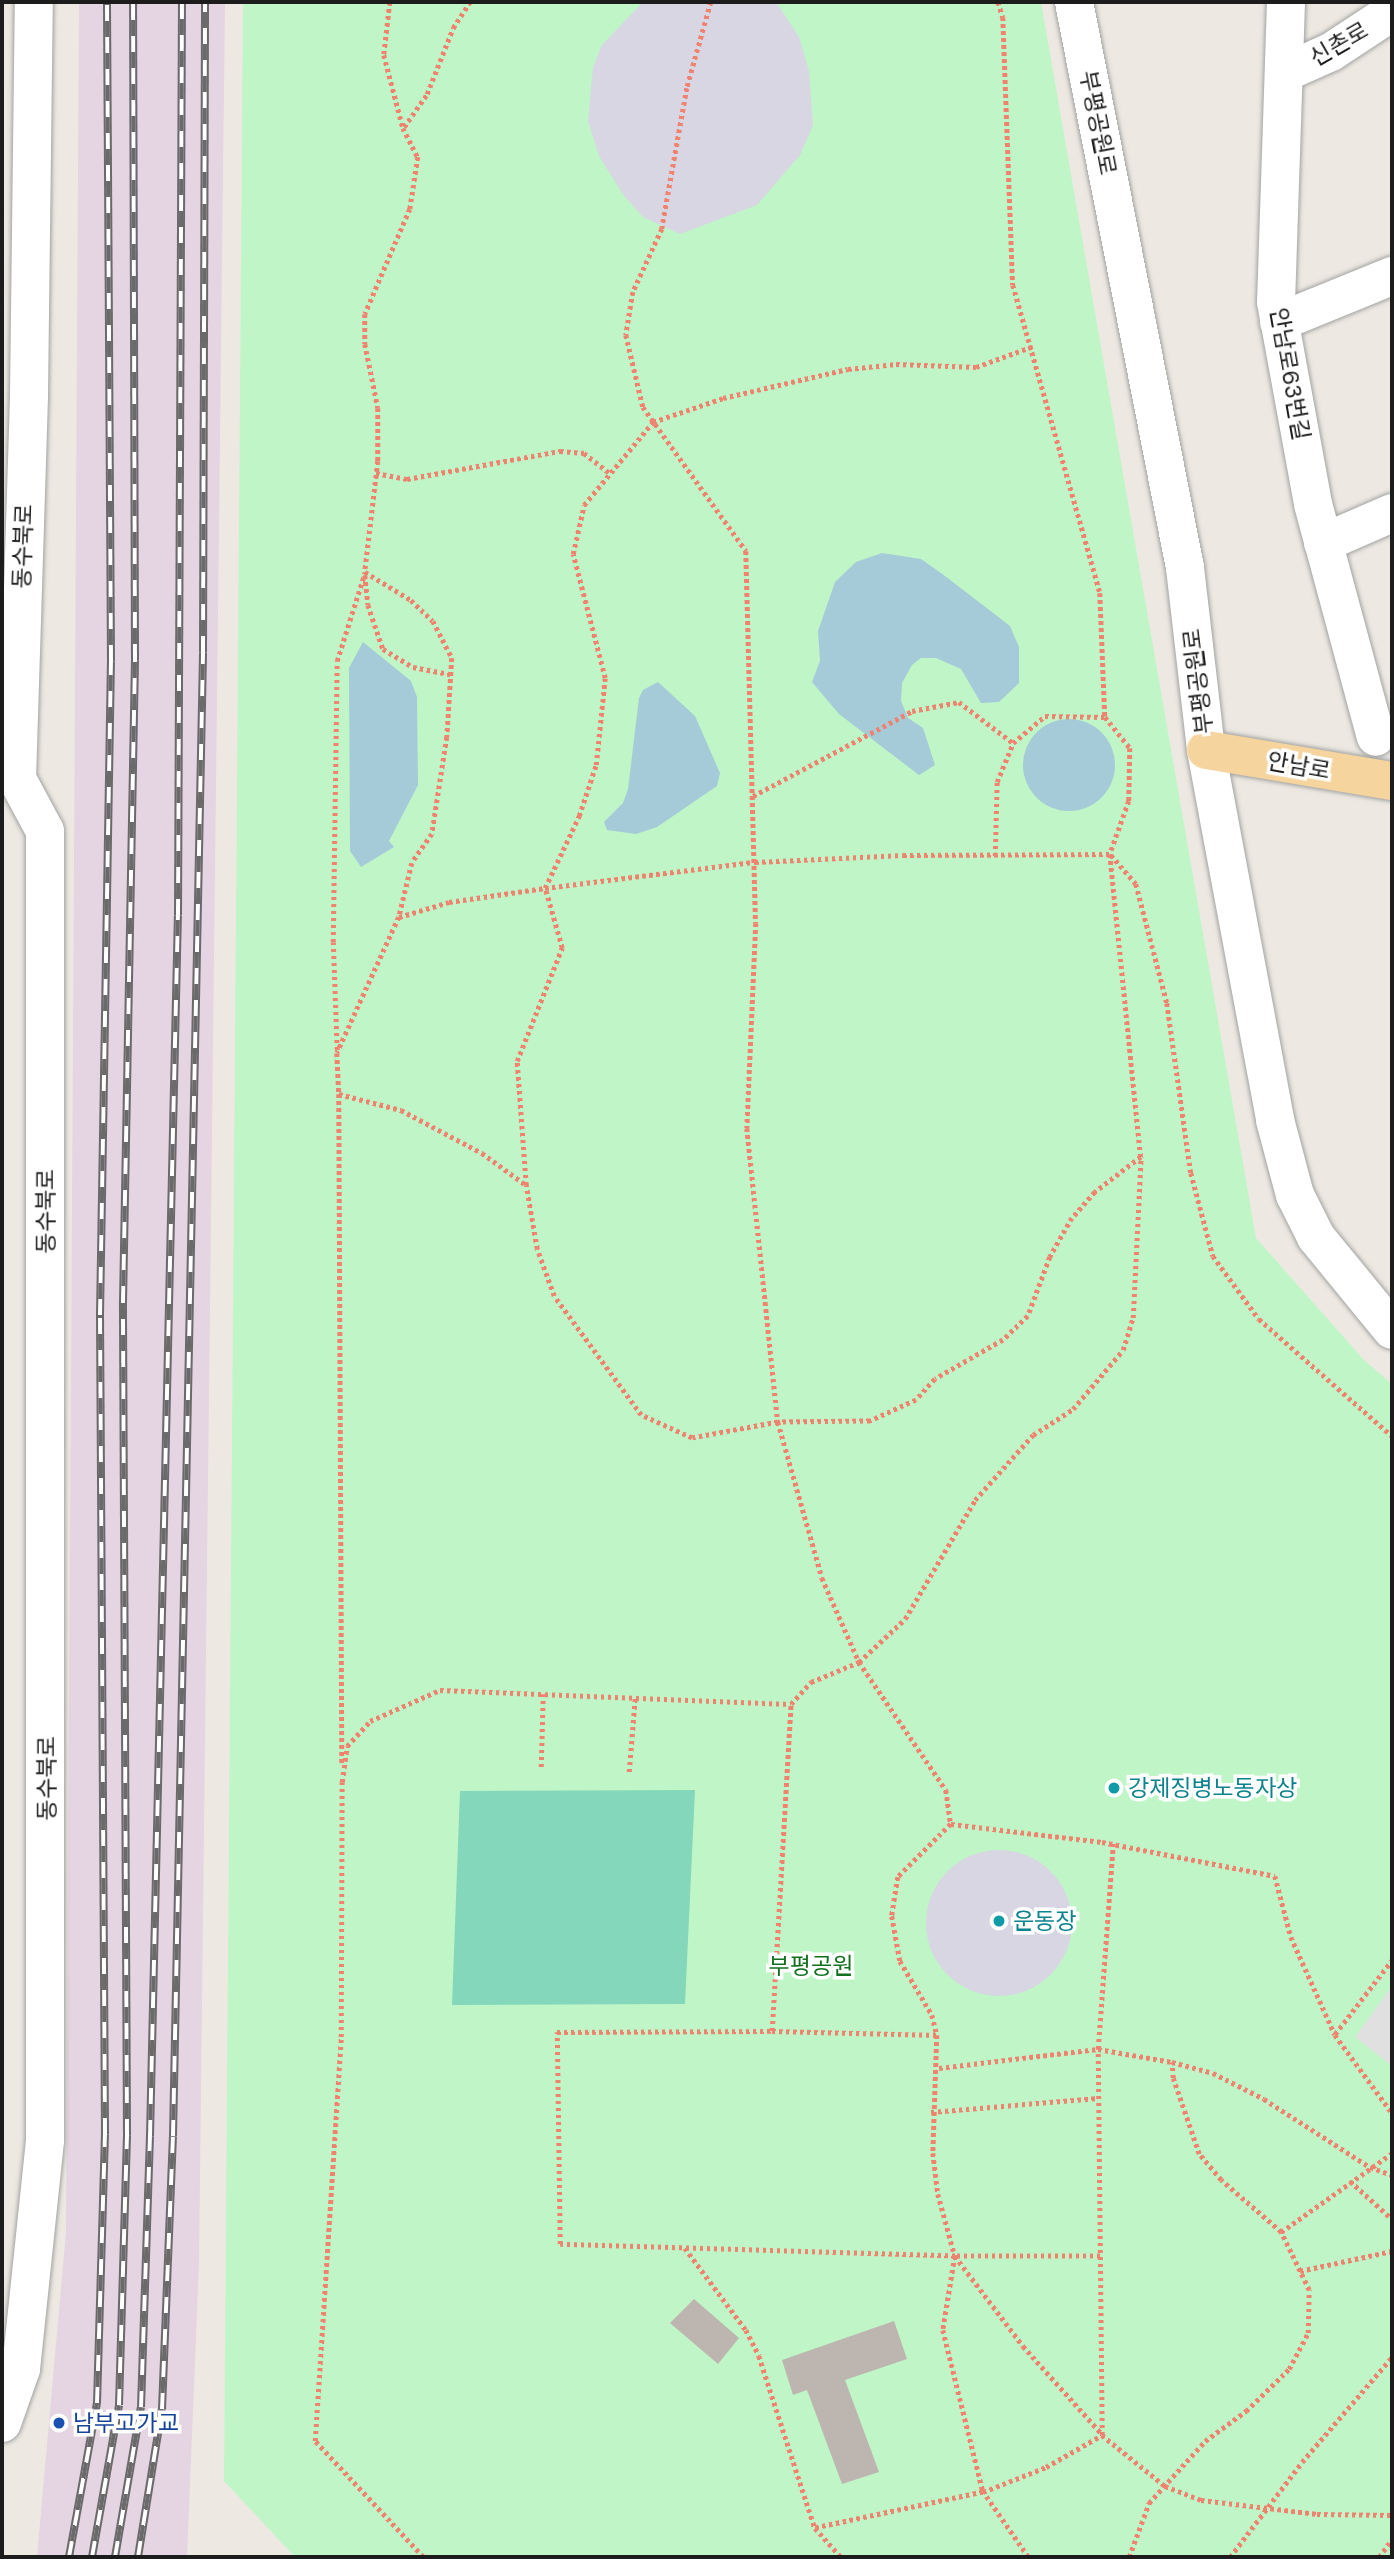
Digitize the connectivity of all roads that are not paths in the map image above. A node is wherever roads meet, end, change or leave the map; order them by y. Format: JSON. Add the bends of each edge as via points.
{"nodes":[{"id":1,"x":34,"y":2,"type":"edge"},
{"id":2,"x":1074,"y":2,"type":"edge"},
{"id":3,"x":1286,"y":2,"type":"edge"},
{"id":4,"x":1392,"y":12,"type":"edge"},
{"id":5,"x":1284,"y":73,"type":"junction"},
{"id":6,"x":1392,"y":276,"type":"edge"},
{"id":7,"x":1279,"y":322,"type":"junction"},
{"id":8,"x":1392,"y":513,"type":"edge"},
{"id":9,"x":1323,"y":543,"type":"junction"},
{"id":10,"x":12,"y":544,"type":"edge"},
{"id":11,"x":1384,"y":733,"type":"edge"},
{"id":12,"x":1206,"y":750,"type":"junction"},
{"id":13,"x":1320,"y":769,"type":"junction"},
{"id":14,"x":9,"y":779,"type":"edge"},
{"id":15,"x":1392,"y":781,"type":"edge"},
{"id":16,"x":1392,"y":1330,"type":"edge"},
{"id":17,"x":2,"y":2423,"type":"edge"}],
"edges":[{"from":1,"to":10,"type":"street","name":"동수북로"},
{"from":2,"to":12,"type":"street","name":"부평공원로","via":[[1185,568]]},
{"from":3,"to":5,"type":"street","name":"안남로63번길"},
{"from":4,"to":5,"type":"street","name":"신촌로","via":[[1331,52]]},
{"from":5,"to":7,"type":"street","name":"안남로63번길"},
{"from":6,"to":7,"type":"street"},
{"from":7,"to":9,"type":"street","name":"안남로63번길"},
{"from":8,"to":9,"type":"street"},
{"from":9,"to":11,"type":"street","name":"안남로63번길"},
{"from":10,"to":14,"type":"street","name":"동수북로"},
{"from":11,"to":13,"type":"street"},
{"from":12,"to":13,"type":"main road","name":"안남로"},
{"from":12,"to":16,"type":"street","name":"부평공원로","via":[[1246,977],[1295,1195],[1316,1237]]},
{"from":13,"to":15,"type":"main road","name":"안남로"},
{"from":14,"to":17,"type":"street","name":"동수북로","via":[[45,831],[46,2127],[23,2357]]}]}
